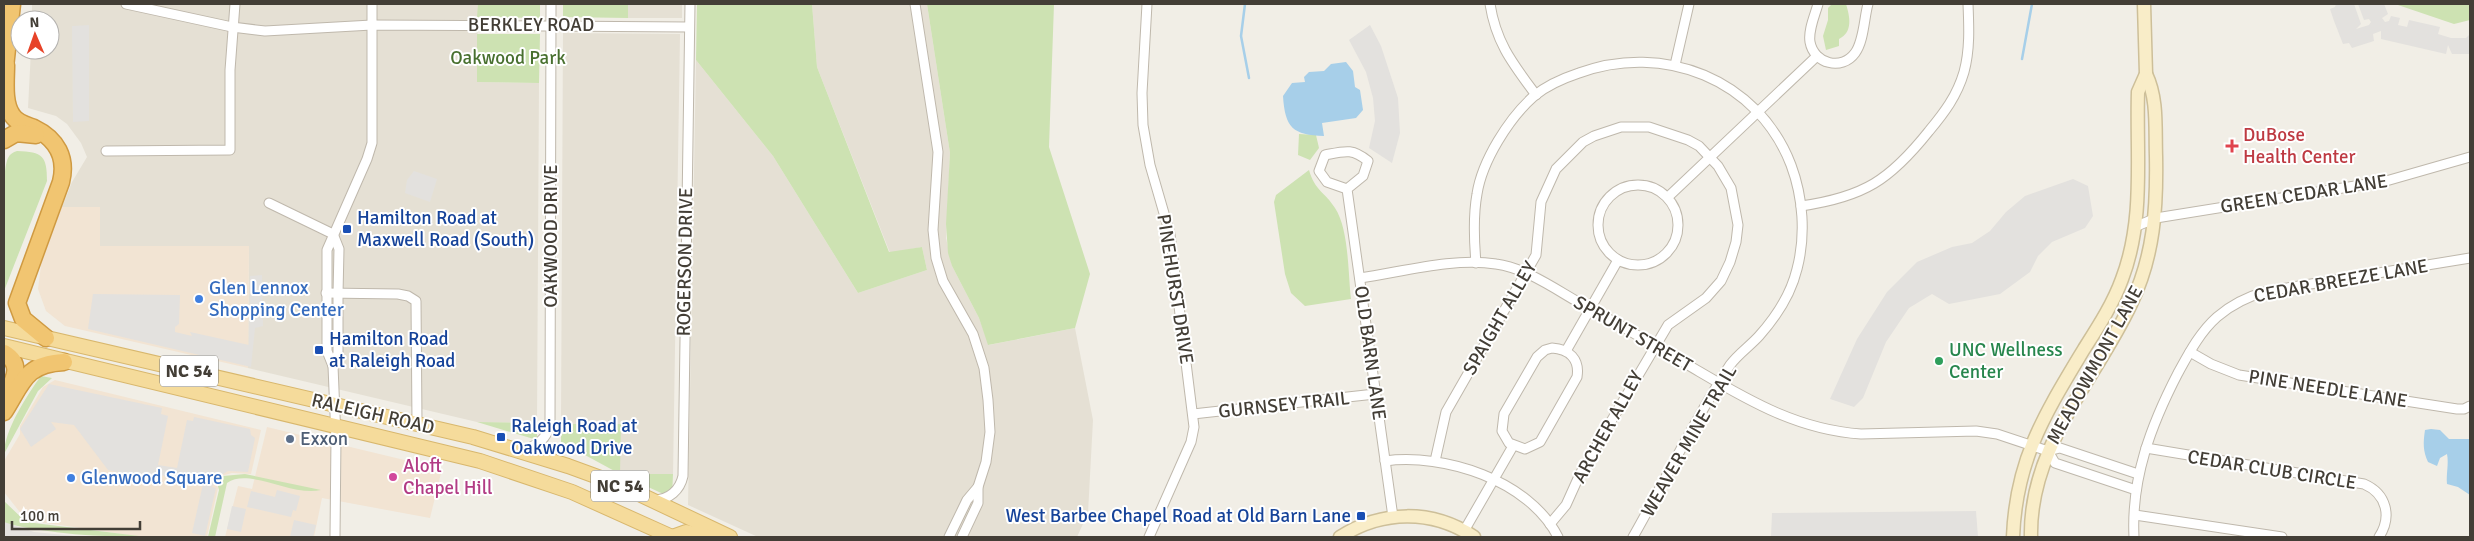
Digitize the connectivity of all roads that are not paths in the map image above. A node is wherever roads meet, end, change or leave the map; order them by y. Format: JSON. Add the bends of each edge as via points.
{"nodes":[{"id":1,"x":12,"y":4,"type":"edge"},
{"id":2,"x":126,"y":4,"type":"edge"},
{"id":3,"x":235,"y":4,"type":"edge"},
{"id":4,"x":372,"y":4,"type":"edge"},
{"id":5,"x":551,"y":4,"type":"edge"},
{"id":6,"x":690,"y":4,"type":"edge"},
{"id":7,"x":915,"y":4,"type":"edge"},
{"id":8,"x":1147,"y":4,"type":"edge"},
{"id":9,"x":1490,"y":4,"type":"edge"},
{"id":10,"x":1689,"y":4,"type":"edge"},
{"id":11,"x":1818,"y":4,"type":"edge"},
{"id":12,"x":1868,"y":4,"type":"edge"},
{"id":13,"x":1968,"y":4,"type":"edge"},
{"id":14,"x":2144,"y":4,"type":"edge"},
{"id":15,"x":372,"y":25,"type":"junction"},
{"id":16,"x":551,"y":25,"type":"junction"},
{"id":17,"x":232,"y":27,"type":"junction"},
{"id":18,"x":689,"y":27,"type":"junction"},
{"id":19,"x":1817,"y":56,"type":"junction"},
{"id":20,"x":1675,"y":65,"type":"junction"},
{"id":21,"x":5,"y":72,"type":"edge"},
{"id":22,"x":2146,"y":74,"type":"junction"},
{"id":23,"x":1536,"y":95,"type":"junction"},
{"id":24,"x":1757,"y":111,"type":"junction"},
{"id":25,"x":4,"y":140,"type":"edge"},
{"id":26,"x":106,"y":151,"type":"dead end"},
{"id":27,"x":1710,"y":156,"type":"junction"},
{"id":28,"x":2469,"y":161,"type":"edge"},
{"id":29,"x":1347,"y":188,"type":"junction"},
{"id":30,"x":1668,"y":197,"type":"junction"},
{"id":31,"x":269,"y":203,"type":"dead end"},
{"id":32,"x":1801,"y":206,"type":"junction"},
{"id":33,"x":2156,"y":218,"type":"junction"},
{"id":34,"x":2137,"y":226,"type":"junction"},
{"id":35,"x":333,"y":234,"type":"junction"},
{"id":36,"x":2470,"y":258,"type":"edge"},
{"id":37,"x":1618,"y":260,"type":"junction"},
{"id":38,"x":1476,"y":262,"type":"junction"},
{"id":39,"x":1526,"y":273,"type":"junction"},
{"id":40,"x":1360,"y":278,"type":"junction"},
{"id":41,"x":326,"y":293,"type":"junction"},
{"id":42,"x":338,"y":294,"type":"junction"},
{"id":43,"x":1590,"y":308,"type":"junction"},
{"id":44,"x":4,"y":312,"type":"edge"},
{"id":45,"x":4,"y":328,"type":"edge"},
{"id":46,"x":2096,"y":330,"type":"junction"},
{"id":47,"x":46,"y":338,"type":"junction"},
{"id":48,"x":2112,"y":339,"type":"junction"},
{"id":49,"x":68,"y":343,"type":"junction"},
{"id":50,"x":4,"y":345,"type":"edge"},
{"id":51,"x":1654,"y":346,"type":"junction"},
{"id":52,"x":1566,"y":351,"type":"junction"},
{"id":53,"x":2190,"y":352,"type":"junction"},
{"id":54,"x":4,"y":353,"type":"edge"},
{"id":55,"x":64,"y":362,"type":"junction"},
{"id":56,"x":333,"y":366,"type":"junction"},
{"id":57,"x":1720,"y":384,"type":"junction"},
{"id":58,"x":1375,"y":394,"type":"junction"},
{"id":59,"x":4,"y":398,"type":"edge"},
{"id":60,"x":333,"y":404,"type":"junction"},
{"id":61,"x":2470,"y":406,"type":"edge"},
{"id":62,"x":4,"y":412,"type":"edge"},
{"id":63,"x":1193,"y":414,"type":"junction"},
{"id":64,"x":417,"y":424,"type":"junction"},
{"id":65,"x":335,"y":425,"type":"junction"},
{"id":66,"x":2031,"y":444,"type":"junction"},
{"id":67,"x":1512,"y":446,"type":"junction"},
{"id":68,"x":2146,"y":448,"type":"junction"},
{"id":69,"x":518,"y":450,"type":"junction"},
{"id":70,"x":2048,"y":451,"type":"junction"},
{"id":71,"x":1385,"y":461,"type":"junction"},
{"id":72,"x":1435,"y":461,"type":"junction"},
{"id":73,"x":2138,"y":474,"type":"junction"},
{"id":74,"x":1492,"y":480,"type":"junction"},
{"id":75,"x":978,"y":487,"type":"junction"},
{"id":76,"x":2136,"y":490,"type":"junction"},
{"id":77,"x":652,"y":500,"type":"junction"},
{"id":78,"x":2134,"y":515,"type":"junction"},
{"id":79,"x":1393,"y":517,"type":"junction"},
{"id":80,"x":1550,"y":524,"type":"junction"},
{"id":81,"x":1469,"y":534,"type":"edge"},
{"id":82,"x":335,"y":537,"type":"edge"},
{"id":83,"x":672,"y":537,"type":"edge"},
{"id":84,"x":708,"y":537,"type":"edge"},
{"id":85,"x":730,"y":537,"type":"edge"},
{"id":86,"x":949,"y":537,"type":"edge"},
{"id":87,"x":962,"y":537,"type":"edge"},
{"id":88,"x":1149,"y":537,"type":"edge"},
{"id":89,"x":1340,"y":537,"type":"edge"},
{"id":90,"x":1558,"y":537,"type":"edge"},
{"id":91,"x":1633,"y":537,"type":"edge"},
{"id":92,"x":2012,"y":537,"type":"edge"},
{"id":93,"x":2031,"y":537,"type":"edge"},
{"id":94,"x":2134,"y":537,"type":"edge"},
{"id":95,"x":2282,"y":537,"type":"edge"},
{"id":96,"x":2379,"y":537,"type":"edge"}],
"edges":[{"from":1,"to":21,"type":"highway"},
{"from":2,"to":17,"type":"street","name":"BERKLEY ROAD"},
{"from":3,"to":17,"type":"street"},
{"from":4,"to":15,"type":"street"},
{"from":5,"to":16,"type":"street","name":"OAKWOOD DRIVE"},
{"from":6,"to":18,"type":"street","name":"ROGERSON DRIVE"},
{"from":7,"to":75,"type":"street","via":[[938,152],[933,230],[936,258],[943,281],[973,334],[984,368],[990,432]]},
{"from":8,"to":63,"type":"street","name":"PINEHURST DRIVE","via":[[1143,125],[1150,165],[1170,234]]},
{"from":9,"to":23,"type":"street","via":[[1503,48]]},
{"from":10,"to":20,"type":"street"},
{"from":11,"to":19,"type":"street","via":[[1810,37],[1812,50]]},
{"from":12,"to":19,"type":"street","via":[[1854,54],[1835,63]]},
{"from":13,"to":32,"type":"street","via":[[1968,54],[1956,95],[1911,153],[1887,176],[1853,195]]},
{"from":14,"to":22,"type":"street","name":"MEADOWMONT LANE"},
{"from":15,"to":16,"type":"street","name":"BERKLEY ROAD"},
{"from":15,"to":17,"type":"street","name":"BERKLEY ROAD","via":[[274,31]]},
{"from":15,"to":35,"type":"street","via":[[372,143],[368,159]]},
{"from":16,"to":18,"type":"street","name":"BERKLEY ROAD"},
{"from":16,"to":69,"type":"street","name":"OAKWOOD DRIVE","via":[[550,424],[548,432],[537,444]]},
{"from":17,"to":26,"type":"street","via":[[230,150]]},
{"from":18,"to":77,"type":"street","name":"ROGERSON DRIVE","via":[[683,476],[678,488],[668,497]]},
{"from":19,"to":24,"type":"street"},
{"from":20,"to":23,"type":"street","name":"WEAVER MINE TRAIL","via":[[1644,61],[1607,64],[1570,76]]},
{"from":20,"to":24,"type":"street","name":"WEAVER MINE TRAIL","via":[[1722,84]]},
{"from":21,"to":47,"type":"highway","via":[[11,114],[52,140],[63,165],[61,182],[17,303],[23,319]]},
{"from":22,"to":33,"type":"street","name":"MEADOWMONT LANE","via":[[2154,90]]},
{"from":22,"to":34,"type":"street","name":"MEADOWMONT LANE","via":[[2138,92]]},
{"from":23,"to":38,"type":"street","name":"WEAVER MINE TRAIL","via":[[1510,123],[1482,175],[1474,230]]},
{"from":24,"to":27,"type":"street"},
{"from":24,"to":32,"type":"street","name":"WEAVER MINE TRAIL","via":[[1788,156]]},
{"from":25,"to":44,"type":"highway","via":[[21,132],[38,136],[51,149],[56,166],[56,175],[11,302]]},
{"from":27,"to":30,"type":"street"},
{"from":27,"to":39,"type":"street","name":"SPAIGHT ALLEY","via":[[1688,140],[1649,127],[1621,127],[1583,142],[1560,164],[1545,190],[1539,214],[1538,247]]},
{"from":27,"to":51,"type":"street","name":"ARCHER ALLEY","via":[[1728,181],[1736,205],[1738,225],[1734,252],[1715,290],[1671,322]]},
{"from":28,"to":33,"type":"street","name":"GREEN CEDAR LANE","via":[[2386,182]]},
{"from":29,"to":29,"type":"street","via":[[1362,176],[1368,161],[1357,152],[1325,155],[1319,171],[1326,182]]},
{"from":29,"to":40,"type":"street","name":"OLD BARN LANE"},
{"from":30,"to":37,"type":"street","via":[[1675,208],[1679,226],[1671,249],[1662,258],[1644,265]]},
{"from":30,"to":37,"type":"street","via":[[1656,189],[1637,185],[1619,190],[1607,200],[1599,217],[1599,234],[1606,249]]},
{"from":31,"to":35,"type":"street"},
{"from":32,"to":57,"type":"street","name":"WEAVER MINE TRAIL","via":[[1800,250],[1793,282],[1774,318],[1731,364]]},
{"from":33,"to":34,"type":"street","name":"GREEN CEDAR LANE"},
{"from":33,"to":48,"type":"street","name":"MEADOWMONT LANE","via":[[2143,276]]},
{"from":34,"to":46,"type":"street","name":"MEADOWMONT LANE","via":[[2122,280]]},
{"from":35,"to":41,"type":"street","via":[[327,250]]},
{"from":35,"to":42,"type":"street","via":[[338,249]]},
{"from":36,"to":53,"type":"street","name":"CEDAR BREEZE LANE","via":[[2255,294],[2218,316]]},
{"from":37,"to":43,"type":"street"},
{"from":38,"to":39,"type":"street","name":"SPRUNT STREET","via":[[1497,264]]},
{"from":38,"to":40,"type":"street","name":"SPRUNT STREET"},
{"from":39,"to":43,"type":"street","name":"SPRUNT STREET"},
{"from":39,"to":72,"type":"street","name":"SPAIGHT ALLEY","via":[[1446,412]]},
{"from":40,"to":58,"type":"street","name":"OLD BARN LANE"},
{"from":41,"to":42,"type":"street"},
{"from":41,"to":56,"type":"street","via":[[327,351]]},
{"from":42,"to":56,"type":"street","via":[[338,353]]},
{"from":42,"to":64,"type":"street","via":[[398,294],[416,301]]},
{"from":43,"to":51,"type":"street","name":"SPRUNT STREET"},
{"from":43,"to":52,"type":"street"},
{"from":45,"to":47,"type":"main road","name":"RALEIGH ROAD","number":"NC 54"},
{"from":46,"to":48,"type":"street"},
{"from":46,"to":66,"type":"street","name":"MEADOWMONT LANE"},
{"from":47,"to":49,"type":"main road","name":"RALEIGH ROAD","number":"NC 54"},
{"from":48,"to":70,"type":"street","name":"MEADOWMONT LANE","via":[[2064,416]]},
{"from":49,"to":50,"type":"main road","via":[[57,350]]},
{"from":49,"to":60,"type":"main road","name":"RALEIGH ROAD","number":"NC 54"},
{"from":50,"to":55,"type":"main road","name":"RALEIGH ROAD"},
{"from":51,"to":57,"type":"street","name":"SPRUNT STREET"},
{"from":51,"to":80,"type":"street","name":"ARCHER ALLEY","via":[[1580,474],[1566,505]]},
{"from":52,"to":67,"type":"street","via":[[1552,348],[1537,357],[1504,414],[1502,431]]},
{"from":52,"to":67,"type":"street","via":[[1576,360],[1578,372],[1544,437],[1536,446],[1525,449]]},
{"from":53,"to":61,"type":"street","name":"PINE NEEDLE LANE","via":[[2239,375],[2457,409]]},
{"from":53,"to":68,"type":"street","name":"CEDAR BREEZE LANE","via":[[2157,414]]},
{"from":54,"to":59,"type":"highway","via":[[13,360],[16,368],[14,380]]},
{"from":55,"to":62,"type":"highway","number":"NC 54","via":[[36,367]]},
{"from":55,"to":65,"type":"main road","name":"RALEIGH ROAD","number":"NC 54"},
{"from":56,"to":60,"type":"street"},
{"from":57,"to":66,"type":"street","name":"SPRUNT STREET","via":[[1773,413],[1822,429],[1877,434],[1976,431]]},
{"from":57,"to":91,"type":"street","name":"WEAVER MINE TRAIL"},
{"from":58,"to":63,"type":"street","name":"GURNSEY TRAIL"},
{"from":58,"to":71,"type":"street","name":"OLD BARN LANE"},
{"from":60,"to":64,"type":"main road","name":"RALEIGH ROAD","number":"NC 54"},
{"from":60,"to":65,"type":"street"},
{"from":63,"to":88,"type":"street","name":"PINEHURST DRIVE","via":[[1191,442]]},
{"from":64,"to":69,"type":"main road","name":"RALEIGH ROAD","number":"NC 54"},
{"from":65,"to":82,"type":"street"},
{"from":65,"to":83,"type":"main road","name":"RALEIGH ROAD","number":"NC 54","via":[[441,450],[542,480]]},
{"from":66,"to":70,"type":"street","name":"SPRUNT STREET"},
{"from":66,"to":92,"type":"street","name":"MEADOWMONT LANE","via":[[2023,464]]},
{"from":67,"to":74,"type":"street"},
{"from":68,"to":73,"type":"street","name":"CEDAR BREEZE LANE"},
{"from":68,"to":96,"type":"street","name":"CEDAR CLUB CIRCLE","via":[[2364,484],[2380,495],[2386,506],[2387,519]]},
{"from":69,"to":77,"type":"main road","name":"RALEIGH ROAD","number":"NC 54"},
{"from":70,"to":73,"type":"street","via":[[2060,448]]},
{"from":70,"to":76,"type":"street","via":[[2054,463]]},
{"from":70,"to":93,"type":"street","name":"MEADOWMONT LANE","via":[[2035,495]]},
{"from":71,"to":72,"type":"street"},
{"from":71,"to":79,"type":"street","name":"OLD BARN LANE"},
{"from":72,"to":74,"type":"street"},
{"from":73,"to":76,"type":"street","name":"CEDAR BREEZE LANE"},
{"from":74,"to":80,"type":"street","via":[[1522,496]]},
{"from":74,"to":81,"type":"street"},
{"from":75,"to":86,"type":"street","via":[[967,500]]},
{"from":75,"to":87,"type":"street","via":[[978,503]]},
{"from":76,"to":78,"type":"street","name":"CEDAR BREEZE LANE"},
{"from":77,"to":85,"type":"main road","name":"RALEIGH ROAD","number":"NC 54"},
{"from":78,"to":94,"type":"street","name":"CEDAR BREEZE LANE"},
{"from":78,"to":95,"type":"street"},
{"from":79,"to":81,"type":"street","via":[[1432,518]]},
{"from":79,"to":89,"type":"street","via":[[1353,529]]},
{"from":80,"to":90,"type":"street"},
{"from":83,"to":84,"type":"main road","via":[[686,532]]}]}
